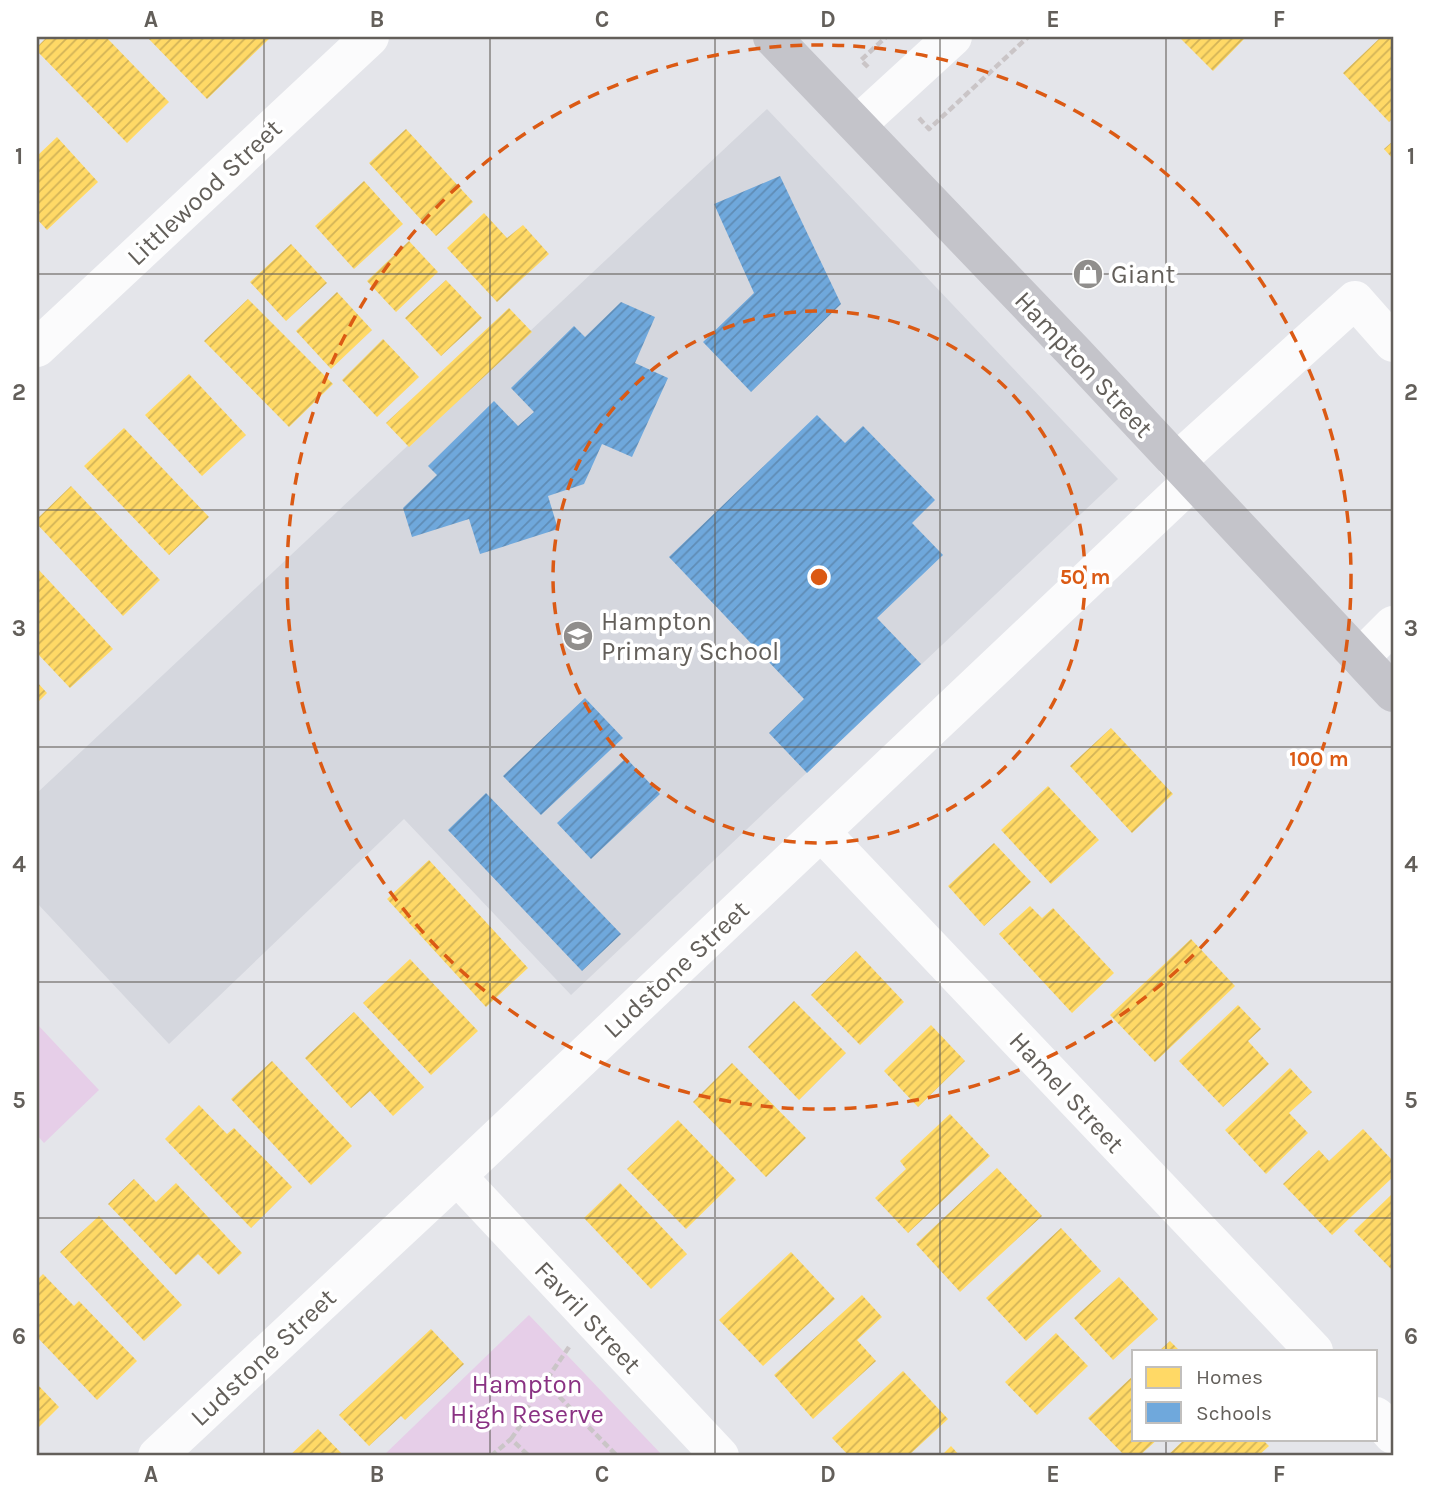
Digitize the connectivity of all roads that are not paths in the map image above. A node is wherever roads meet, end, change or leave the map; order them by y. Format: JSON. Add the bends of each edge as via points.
{"nodes":[{"id":1,"x":772,"y":37,"type":"edge"},
{"id":2,"x":953,"y":37,"type":"edge"},
{"id":3,"x":363,"y":39,"type":"edge"},
{"id":4,"x":857,"y":125,"type":"junction"},
{"id":5,"x":1393,"y":343,"type":"edge"},
{"id":6,"x":37,"y":348,"type":"edge"},
{"id":7,"x":1185,"y":471,"type":"junction"},
{"id":8,"x":1393,"y":625,"type":"edge"},
{"id":9,"x":1360,"y":658,"type":"junction"},
{"id":10,"x":1393,"y":693,"type":"edge"},
{"id":11,"x":821,"y":832,"type":"junction"},
{"id":12,"x":457,"y":1176,"type":"junction"},
{"id":13,"x":1313,"y":1350,"type":"edge"},
{"id":14,"x":1378,"y":1418,"type":"edge"},
{"id":15,"x":1393,"y":1435,"type":"edge"},
{"id":16,"x":157,"y":1456,"type":"edge"},
{"id":17,"x":720,"y":1456,"type":"edge"}],
"edges":[{"from":1,"to":4,"type":"main road","name":"Hampton Street"},
{"from":2,"to":4,"type":"street"},
{"from":3,"to":6,"type":"street","name":"Littlewood Street"},
{"from":4,"to":7,"type":"main road","name":"Hampton Street"},
{"from":5,"to":7,"type":"street","name":"Ludstone Street","via":[[1355,300]]},
{"from":7,"to":9,"type":"main road","name":"Hampton Street"},
{"from":7,"to":11,"type":"street","name":"Ludstone Street"},
{"from":8,"to":9,"type":"street"},
{"from":9,"to":10,"type":"main road","name":"Hampton Street"},
{"from":11,"to":12,"type":"street","name":"Ludstone Street"},
{"from":11,"to":13,"type":"street","name":"Hamel Street"},
{"from":12,"to":16,"type":"street","name":"Ludstone Street"},
{"from":12,"to":17,"type":"street","name":"Favril Street"},
{"from":14,"to":15,"type":"street"}]}
